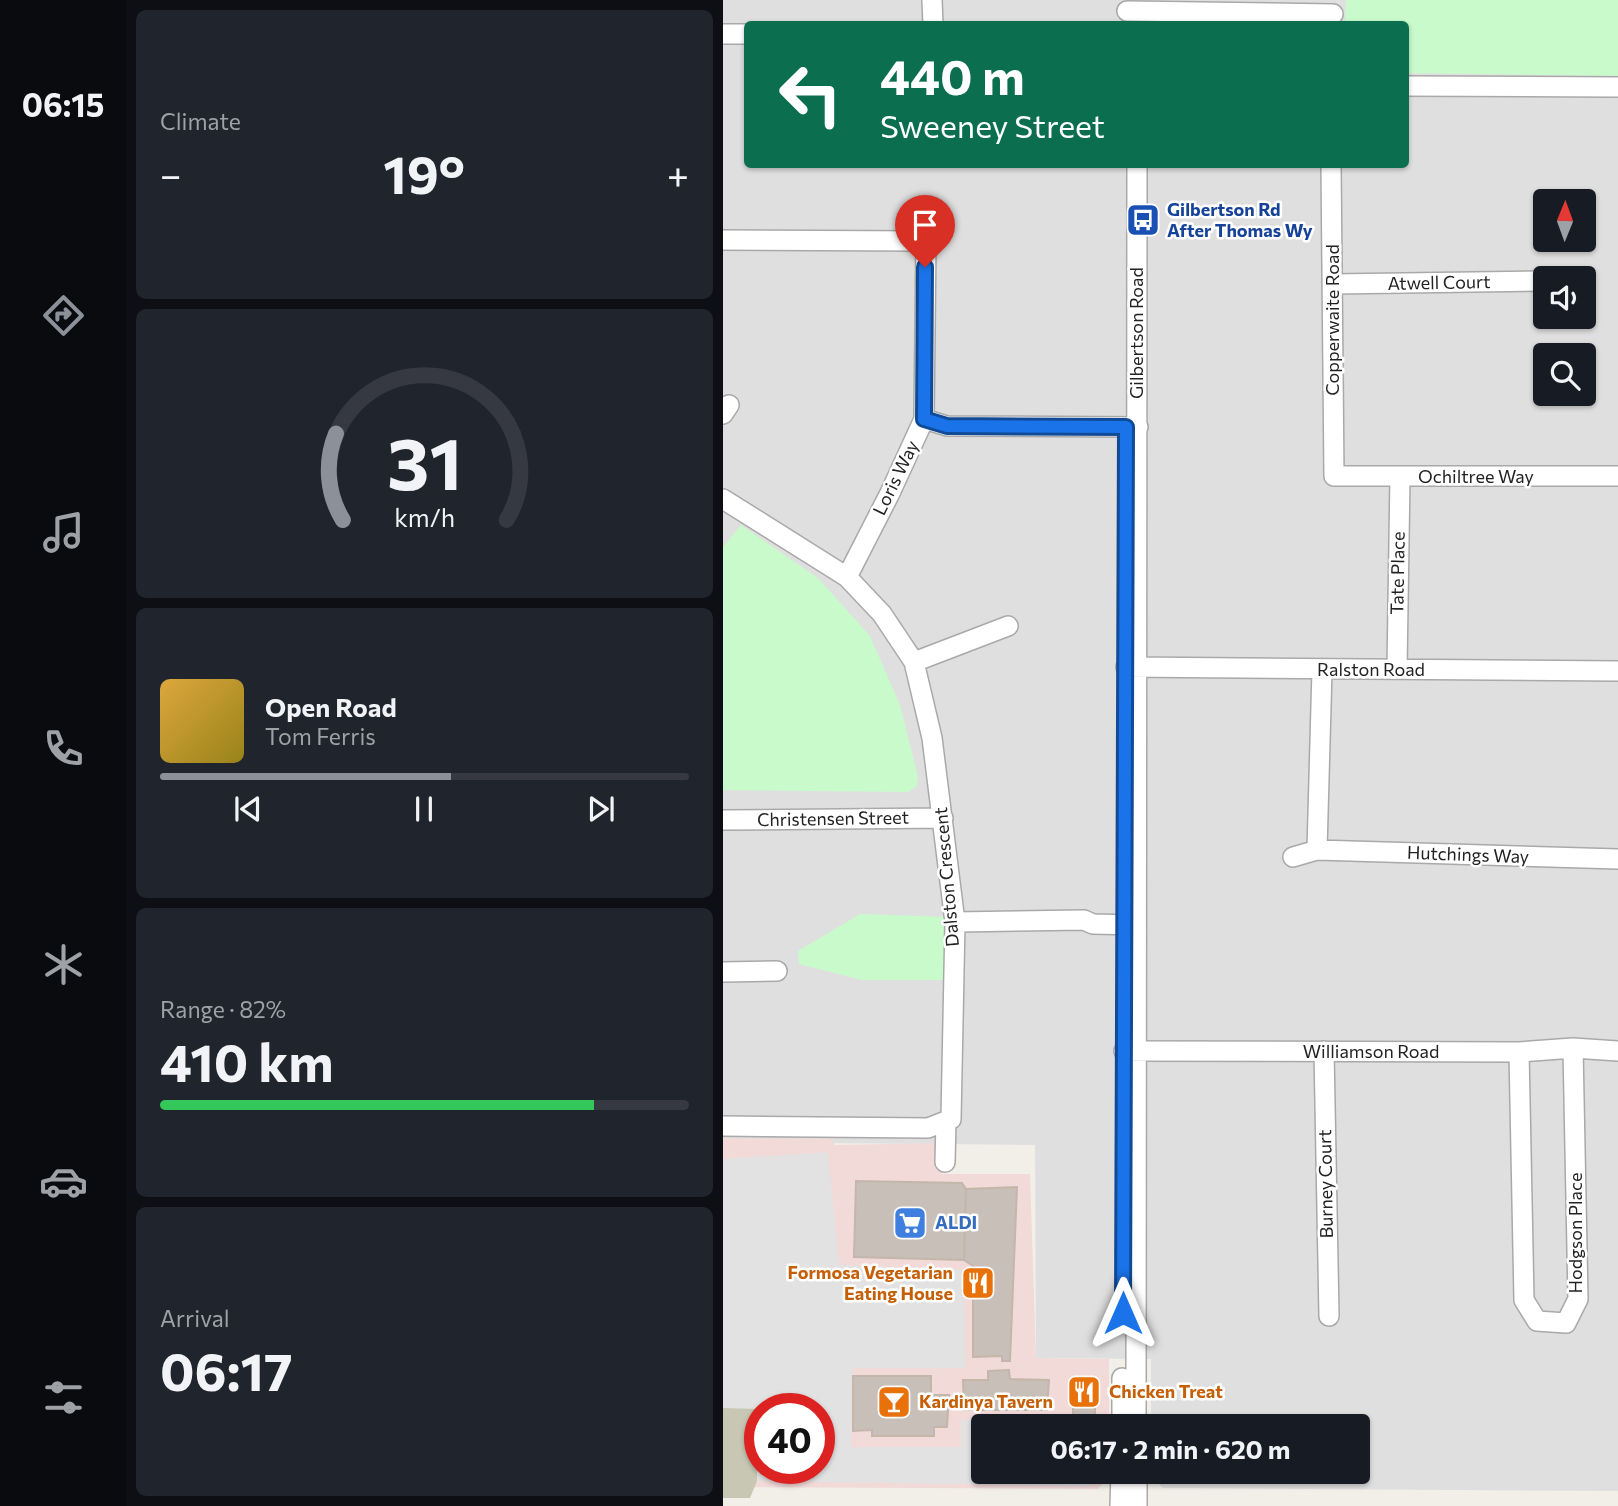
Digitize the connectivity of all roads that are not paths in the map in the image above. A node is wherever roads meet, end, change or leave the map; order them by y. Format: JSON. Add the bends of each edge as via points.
{"nodes":[{"id":1,"x":932,"y":0,"type":"edge"},
{"id":2,"x":1132,"y":12,"type":"edge"},
{"id":3,"x":1333,"y":13,"type":"edge"},
{"id":4,"x":932,"y":21,"type":"edge"},
{"id":5,"x":723,"y":34,"type":"edge"},
{"id":6,"x":744,"y":34,"type":"edge"},
{"id":7,"x":1409,"y":86,"type":"edge"},
{"id":8,"x":1618,"y":87,"type":"edge"},
{"id":9,"x":1127,"y":168,"type":"edge"},
{"id":10,"x":1137,"y":168,"type":"edge"},
{"id":11,"x":1331,"y":168,"type":"edge"},
{"id":12,"x":723,"y":240,"type":"edge"},
{"id":13,"x":1533,"y":281,"type":"edge"},
{"id":14,"x":1333,"y":284,"type":"junction"},
{"id":15,"x":924,"y":419,"type":"junction"},
{"id":16,"x":1132,"y":427,"type":"junction"},
{"id":17,"x":1334,"y":476,"type":"joint"},
{"id":18,"x":1618,"y":476,"type":"edge"},
{"id":19,"x":1400,"y":477,"type":"junction"},
{"id":20,"x":723,"y":499,"type":"edge"},
{"id":21,"x":847,"y":577,"type":"junction"},
{"id":22,"x":1008,"y":626,"type":"dead end"},
{"id":23,"x":914,"y":662,"type":"junction"},
{"id":24,"x":1130,"y":667,"type":"junction"},
{"id":25,"x":1397,"y":669,"type":"junction"},
{"id":26,"x":1322,"y":670,"type":"junction"},
{"id":27,"x":1618,"y":671,"type":"edge"},
{"id":28,"x":943,"y":818,"type":"junction"},
{"id":29,"x":723,"y":820,"type":"edge"},
{"id":30,"x":1317,"y":850,"type":"junction"},
{"id":31,"x":1293,"y":857,"type":"dead end"},
{"id":32,"x":1618,"y":859,"type":"edge"},
{"id":33,"x":1130,"y":920,"type":"junction"},
{"id":34,"x":955,"y":922,"type":"junction"},
{"id":35,"x":777,"y":971,"type":"dead end"},
{"id":36,"x":723,"y":972,"type":"edge"},
{"id":37,"x":1573,"y":1048,"type":"junction"},
{"id":38,"x":1129,"y":1051,"type":"junction"},
{"id":39,"x":1324,"y":1051,"type":"junction"},
{"id":40,"x":1618,"y":1051,"type":"edge"},
{"id":41,"x":1519,"y":1052,"type":"junction"},
{"id":42,"x":946,"y":1121,"type":"junction"},
{"id":43,"x":723,"y":1126,"type":"edge"},
{"id":44,"x":945,"y":1161,"type":"dead end"},
{"id":45,"x":1329,"y":1316,"type":"dead end"},
{"id":46,"x":1122,"y":1414,"type":"edge"},
{"id":47,"x":1136,"y":1414,"type":"edge"},
{"id":48,"x":1121,"y":1484,"type":"edge"},
{"id":49,"x":1137,"y":1484,"type":"edge"},
{"id":50,"x":1120,"y":1506,"type":"edge"},
{"id":51,"x":1137,"y":1506,"type":"edge"}],
"edges":[{"from":1,"to":4,"type":"street"},
{"from":2,"to":3,"type":"street"},
{"from":5,"to":6,"type":"street"},
{"from":7,"to":8,"type":"street"},
{"from":9,"to":16,"type":"street","name":"Gilbertson Road"},
{"from":10,"to":16,"type":"street","name":"Gilbertson Road"},
{"from":11,"to":14,"type":"street","name":"Copperwaite Road"},
{"from":12,"to":15,"type":"street","name":"Loris Way","via":[[926,241]]},
{"from":13,"to":14,"type":"street","name":"Atwell Court"},
{"from":14,"to":17,"type":"street","name":"Copperwaite Road"},
{"from":15,"to":16,"type":"street","via":[[947,426]]},
{"from":15,"to":21,"type":"street","name":"Loris Way"},
{"from":16,"to":24,"type":"street","name":"Gilbertson Road"},
{"from":17,"to":19,"type":"street","name":"Ochiltree Way"},
{"from":18,"to":19,"type":"street","name":"Ochiltree Way"},
{"from":19,"to":25,"type":"street","name":"Tate Place"},
{"from":20,"to":21,"type":"street","name":"Dalston Crescent"},
{"from":21,"to":23,"type":"street","name":"Dalston Crescent","via":[[882,614]]},
{"from":22,"to":23,"type":"street"},
{"from":23,"to":28,"type":"street","name":"Dalston Crescent","via":[[932,738]]},
{"from":24,"to":26,"type":"street","name":"Ralston Road"},
{"from":24,"to":33,"type":"street","name":"Gilbertson Road"},
{"from":25,"to":26,"type":"street","name":"Ralston Road"},
{"from":25,"to":27,"type":"street","name":"Ralston Road"},
{"from":26,"to":30,"type":"street"},
{"from":28,"to":29,"type":"street","name":"Christensen Street"},
{"from":28,"to":34,"type":"street","name":"Dalston Crescent"},
{"from":30,"to":31,"type":"street","name":"Hutchings Way"},
{"from":30,"to":32,"type":"street","name":"Hutchings Way"},
{"from":33,"to":34,"type":"street","via":[[1093,925],[1084,920]]},
{"from":33,"to":38,"type":"street","name":"Gilbertson Road"},
{"from":34,"to":42,"type":"street","name":"Dalston Crescent","via":[[951,1119]]},
{"from":35,"to":36,"type":"street"},
{"from":37,"to":40,"type":"street","name":"Williamson Road"},
{"from":37,"to":41,"type":"street","name":"Williamson Road"},
{"from":37,"to":41,"type":"street","name":"Hodgson Place","via":[[1578,1299],[1566,1324],[1537,1321],[1524,1300]]},
{"from":38,"to":39,"type":"street","name":"Williamson Road"},
{"from":38,"to":46,"type":"street","name":"Gilbertson Road"},
{"from":38,"to":47,"type":"street","name":"Gilbertson Road"},
{"from":39,"to":41,"type":"street","name":"Williamson Road"},
{"from":39,"to":45,"type":"street","name":"Burney Court"},
{"from":42,"to":43,"type":"street","via":[[928,1128]]},
{"from":42,"to":44,"type":"street","name":"Dalston Crescent"},
{"from":48,"to":50,"type":"street"},
{"from":49,"to":51,"type":"street"}]}
